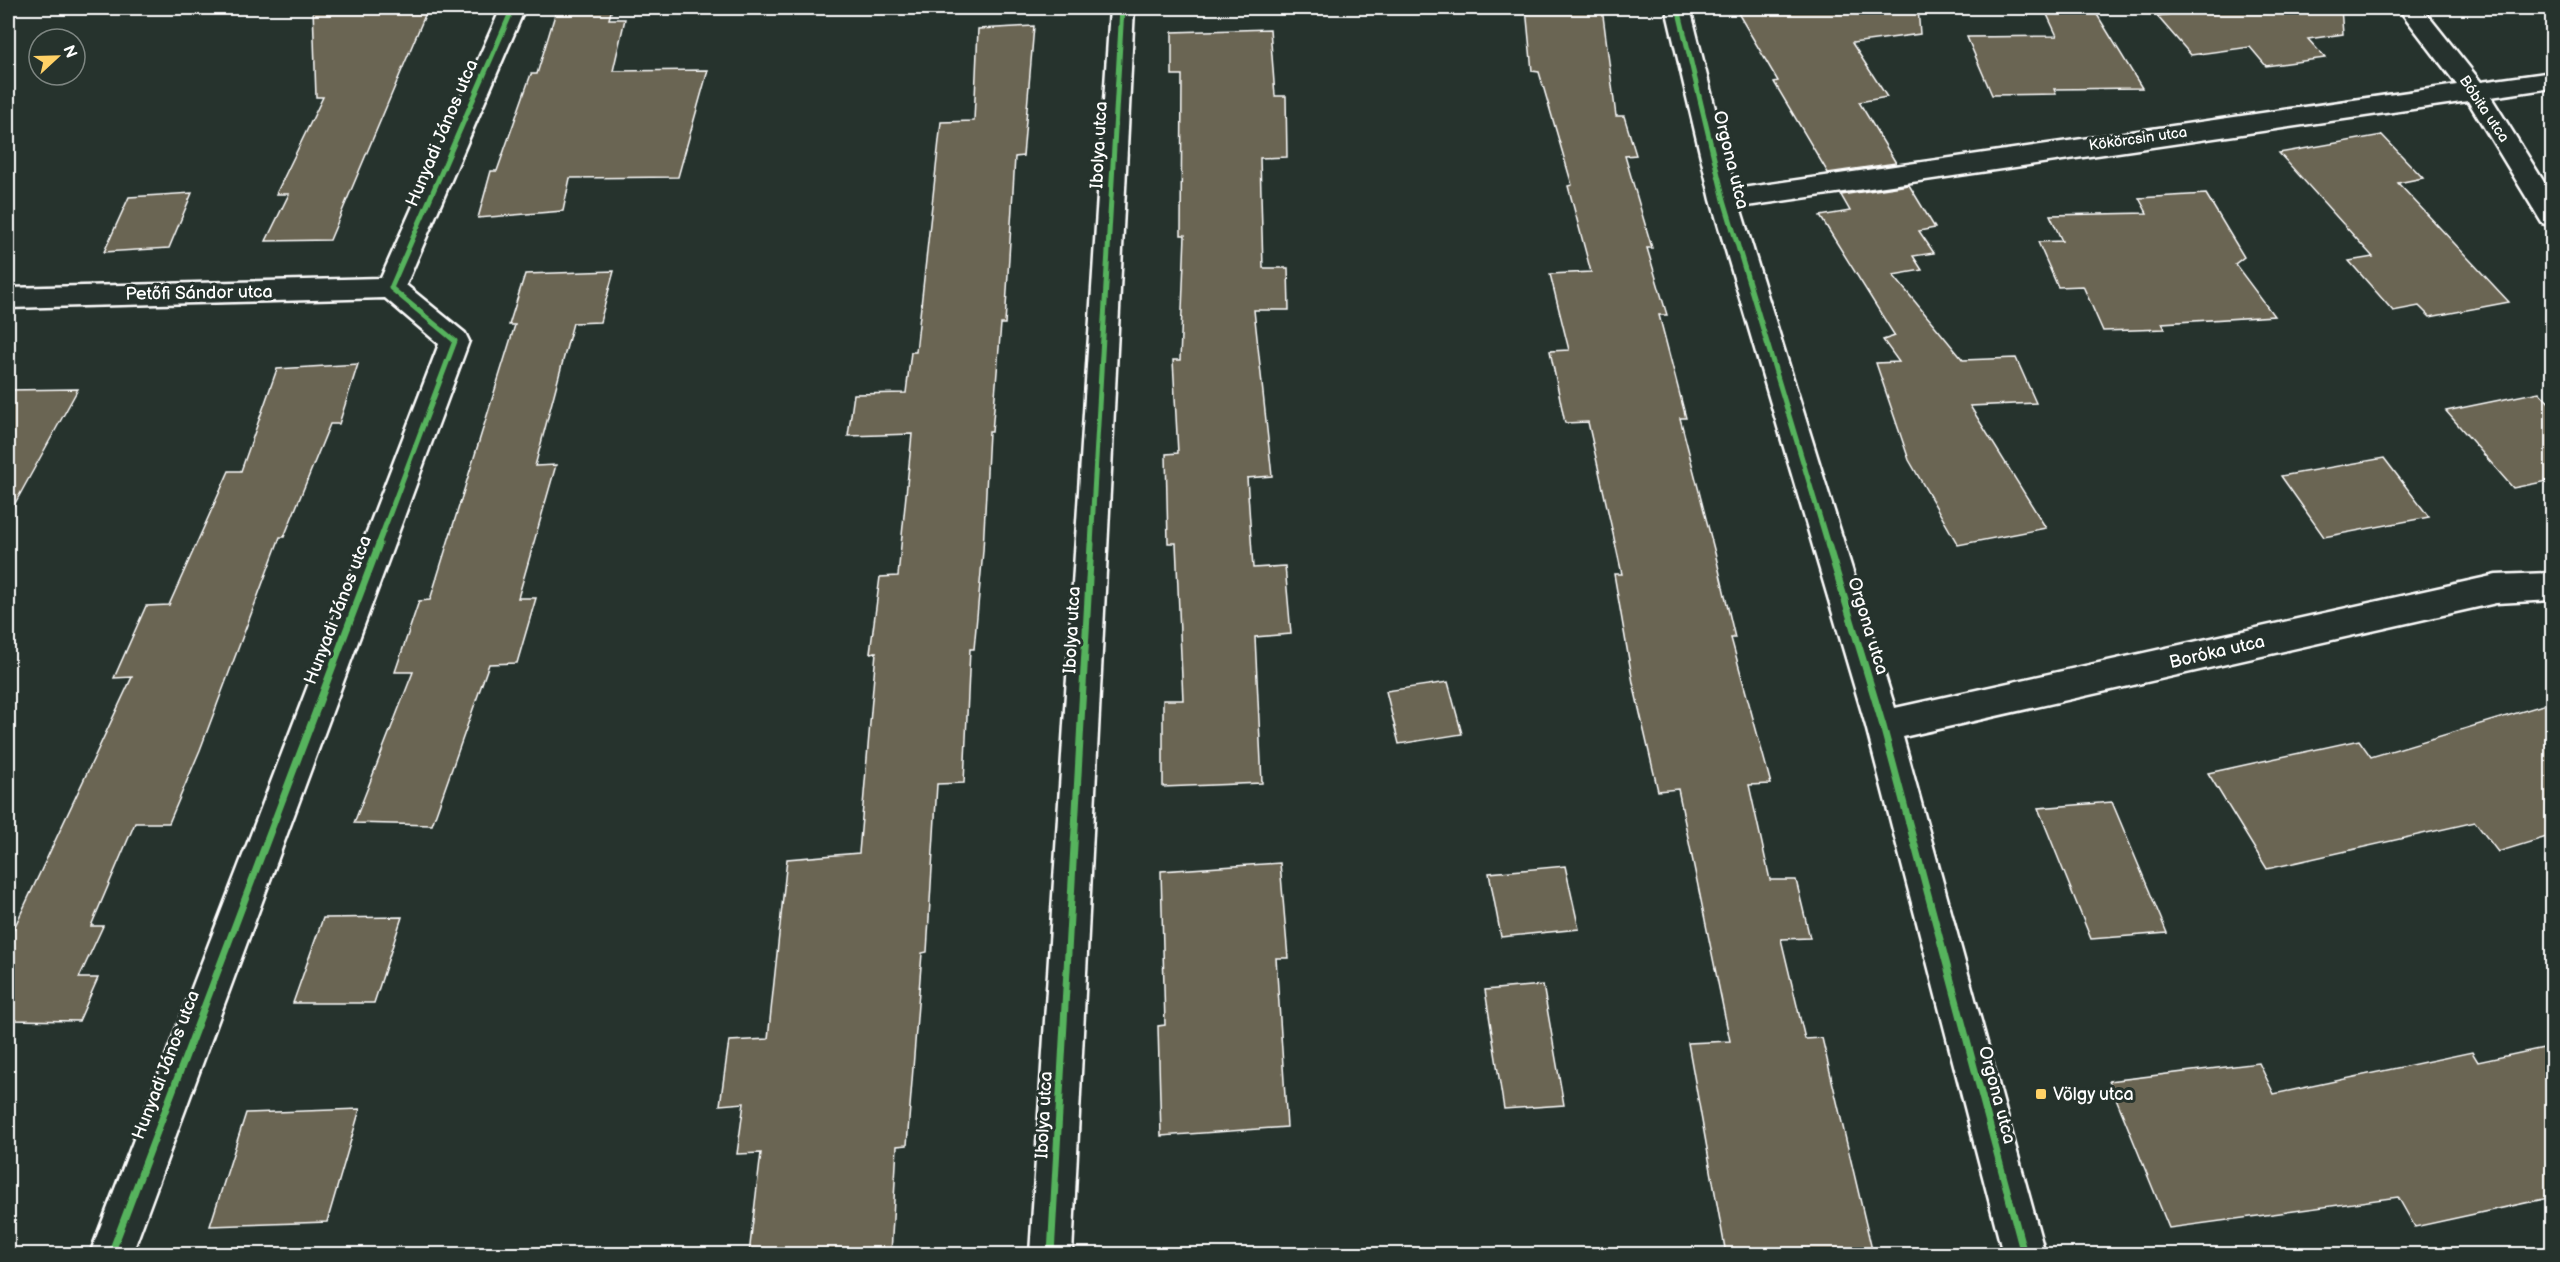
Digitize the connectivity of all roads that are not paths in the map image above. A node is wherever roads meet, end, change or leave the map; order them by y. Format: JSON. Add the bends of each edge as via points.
{"nodes":[{"id":1,"x":513,"y":8,"type":"edge"},
{"id":2,"x":1122,"y":8,"type":"edge"},
{"id":3,"x":1678,"y":8,"type":"edge"},
{"id":4,"x":2410,"y":8,"type":"edge"},
{"id":5,"x":2553,"y":80,"type":"edge"},
{"id":6,"x":2474,"y":90,"type":"junction"},
{"id":7,"x":1724,"y":200,"type":"junction"},
{"id":8,"x":2553,"y":216,"type":"edge"},
{"id":9,"x":391,"y":288,"type":"junction"},
{"id":10,"x":8,"y":298,"type":"edge"},
{"id":11,"x":2553,"y":586,"type":"edge"},
{"id":12,"x":1883,"y":726,"type":"junction"},
{"id":13,"x":111,"y":1254,"type":"edge"},
{"id":14,"x":1051,"y":1254,"type":"edge"},
{"id":15,"x":2024,"y":1254,"type":"edge"}],
"edges":[{"from":1,"to":9,"type":"street","name":"Hunyadi János utca"},
{"from":2,"to":14,"type":"street","name":"Ibolya utca"},
{"from":3,"to":7,"type":"street","name":"Orgona utca"},
{"from":4,"to":6,"type":"street","name":"Bóbita utca"},
{"from":5,"to":6,"type":"street","name":"Kökörcsin utca"},
{"from":6,"to":7,"type":"street","name":"Kökörcsin utca"},
{"from":6,"to":8,"type":"street","name":"Bóbita utca"},
{"from":7,"to":12,"type":"street","name":"Orgona utca"},
{"from":9,"to":10,"type":"street","name":"Petőfi Sándor utca"},
{"from":9,"to":13,"type":"street","name":"Hunyadi János utca","via":[[456,341]]},
{"from":11,"to":12,"type":"street","name":"Boróka utca","via":[[2496,590]]},
{"from":12,"to":15,"type":"street","name":"Orgona utca"}]}
